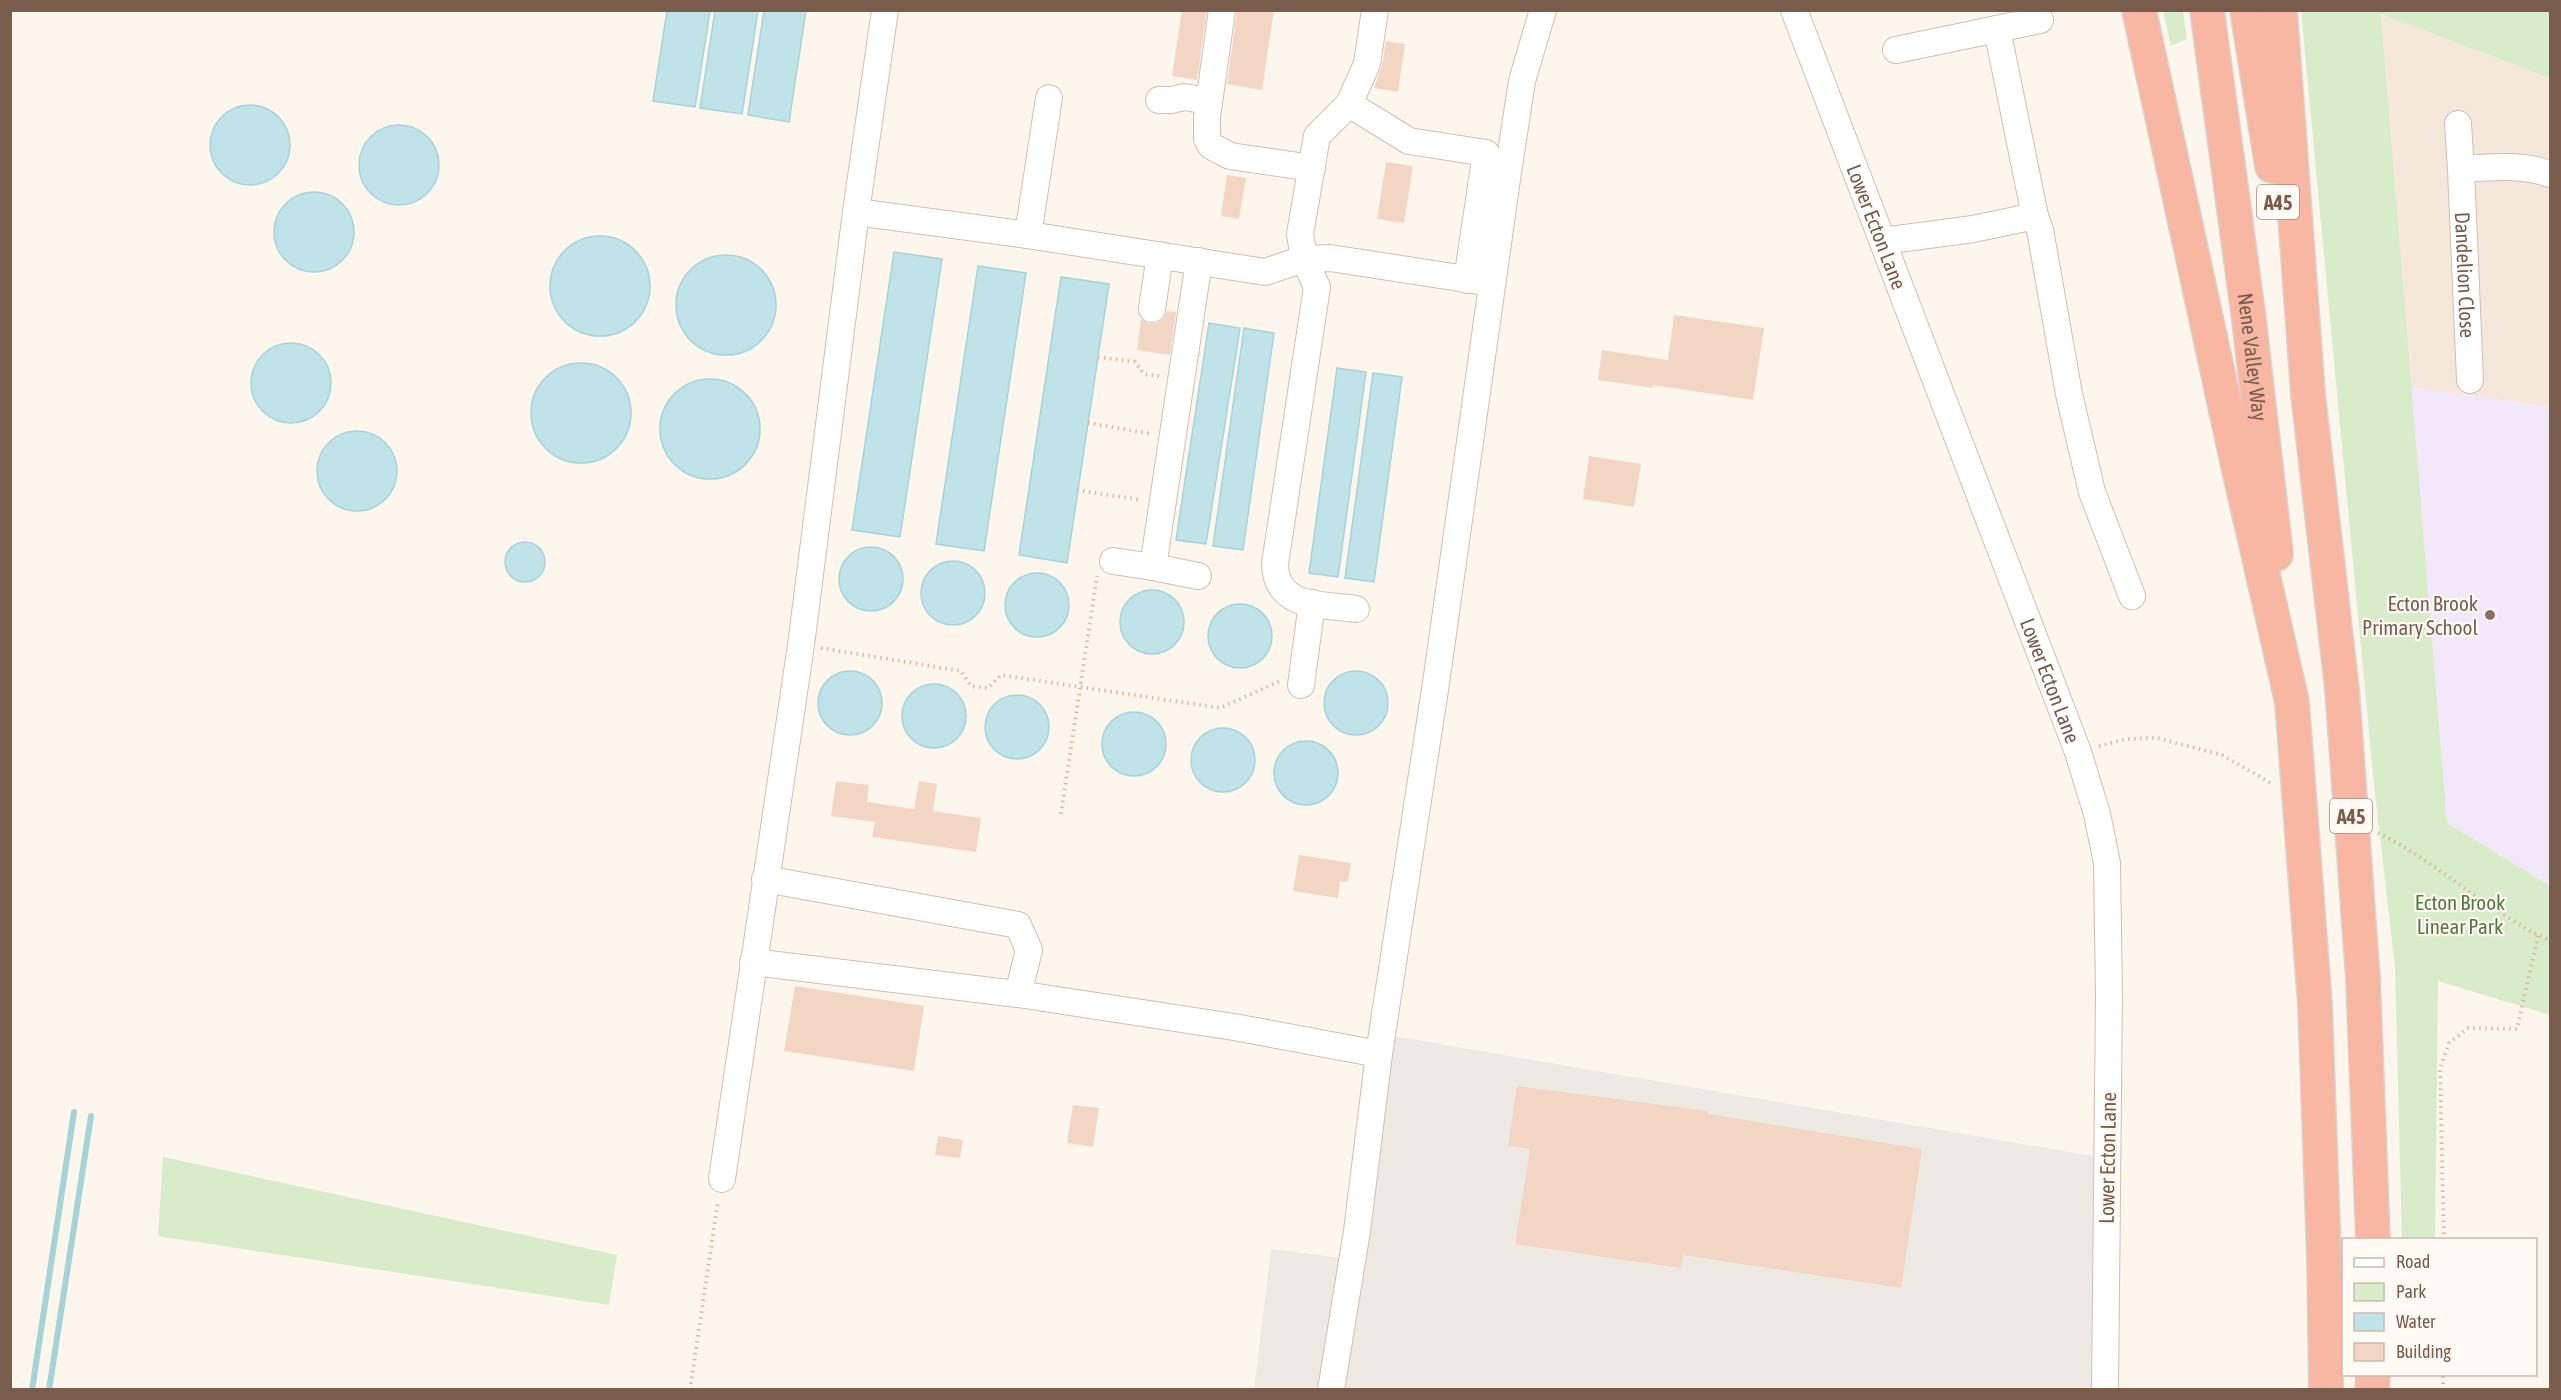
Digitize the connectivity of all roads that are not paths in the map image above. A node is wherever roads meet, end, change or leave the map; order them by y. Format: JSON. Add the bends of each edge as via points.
{"nodes":[{"id":1,"x":885,"y":10,"type":"edge"},
{"id":2,"x":1222,"y":10,"type":"edge"},
{"id":3,"x":1375,"y":10,"type":"edge"},
{"id":4,"x":1543,"y":10,"type":"edge"},
{"id":5,"x":1794,"y":10,"type":"edge"},
{"id":6,"x":2139,"y":10,"type":"edge"},
{"id":7,"x":2207,"y":10,"type":"edge"},
{"id":8,"x":2247,"y":10,"type":"edge"},
{"id":9,"x":2280,"y":10,"type":"edge"},
{"id":10,"x":2040,"y":20,"type":"dead end"},
{"id":11,"x":1997,"y":29,"type":"junction"},
{"id":12,"x":1896,"y":50,"type":"dead end"},
{"id":13,"x":1049,"y":98,"type":"dead end"},
{"id":14,"x":1159,"y":100,"type":"dead end"},
{"id":15,"x":1209,"y":101,"type":"junction"},
{"id":16,"x":1349,"y":104,"type":"junction"},
{"id":17,"x":2458,"y":124,"type":"dead end"},
{"id":18,"x":1312,"y":168,"type":"junction"},
{"id":19,"x":2461,"y":169,"type":"junction"},
{"id":20,"x":2550,"y":174,"type":"edge"},
{"id":21,"x":856,"y":212,"type":"junction"},
{"id":22,"x":2035,"y":216,"type":"junction"},
{"id":23,"x":1028,"y":235,"type":"junction"},
{"id":24,"x":1883,"y":241,"type":"junction"},
{"id":25,"x":1160,"y":255,"type":"junction"},
{"id":26,"x":1304,"y":259,"type":"junction"},
{"id":27,"x":1199,"y":261,"type":"junction"},
{"id":28,"x":1467,"y":280,"type":"junction"},
{"id":29,"x":1492,"y":283,"type":"junction"},
{"id":30,"x":1152,"y":309,"type":"dead end"},
{"id":31,"x":2470,"y":380,"type":"dead end"},
{"id":32,"x":2308,"y":394,"type":"junction"},
{"id":33,"x":1113,"y":561,"type":"road end"},
{"id":34,"x":1153,"y":567,"type":"junction"},
{"id":35,"x":1198,"y":576,"type":"dead end"},
{"id":36,"x":2132,"y":596,"type":"dead end"},
{"id":37,"x":1312,"y":603,"type":"junction"},
{"id":38,"x":1356,"y":609,"type":"dead end"},
{"id":39,"x":1302,"y":678,"type":"road end"},
{"id":40,"x":2292,"y":702,"type":"junction"},
{"id":41,"x":765,"y":879,"type":"junction"},
{"id":42,"x":753,"y":962,"type":"junction"},
{"id":43,"x":1018,"y":994,"type":"junction"},
{"id":44,"x":1379,"y":1054,"type":"junction"},
{"id":45,"x":722,"y":1179,"type":"road end"},
{"id":46,"x":2373,"y":1238,"type":"edge"},
{"id":47,"x":1331,"y":1389,"type":"edge"},
{"id":48,"x":2104,"y":1389,"type":"edge"},
{"id":49,"x":2326,"y":1389,"type":"edge"}],
"edges":[{"from":1,"to":21,"type":"street"},
{"from":2,"to":15,"type":"street"},
{"from":3,"to":16,"type":"street","via":[[1367,64]]},
{"from":4,"to":29,"type":"street","via":[[1522,81]]},
{"from":5,"to":24,"type":"street","name":"Lower Ecton Lane"},
{"from":6,"to":40,"type":"highway"},
{"from":7,"to":40,"type":"highway","name":"Nene Valley Way","number":"A45","via":[[2249,320]]},
{"from":8,"to":32,"type":"highway","number":"A45"},
{"from":9,"to":32,"type":"highway"},
{"from":10,"to":11,"type":"street"},
{"from":11,"to":12,"type":"street"},
{"from":11,"to":22,"type":"street"},
{"from":13,"to":23,"type":"street"},
{"from":14,"to":15,"type":"street","via":[[1184,97]]},
{"from":15,"to":18,"type":"street","via":[[1208,139],[1217,151]]},
{"from":16,"to":18,"type":"street","via":[[1317,136]]},
{"from":16,"to":28,"type":"street","via":[[1409,141],[1486,153]]},
{"from":17,"to":19,"type":"street","name":"Dandelion Close"},
{"from":18,"to":26,"type":"street","via":[[1300,234]]},
{"from":19,"to":20,"type":"street","via":[[2500,166]]},
{"from":19,"to":31,"type":"street","name":"Dandelion Close"},
{"from":21,"to":23,"type":"street"},
{"from":21,"to":41,"type":"street","via":[[801,645]]},
{"from":22,"to":24,"type":"street"},
{"from":22,"to":36,"type":"street","via":[[2092,492]]},
{"from":23,"to":25,"type":"street"},
{"from":24,"to":48,"type":"street","name":"Lower Ecton Lane","via":[[2078,752],[2107,863]]},
{"from":25,"to":27,"type":"street"},
{"from":25,"to":30,"type":"street"},
{"from":26,"to":27,"type":"street","via":[[1265,272]]},
{"from":26,"to":28,"type":"street","via":[[1330,258]]},
{"from":26,"to":37,"type":"street","via":[[1317,287],[1275,576],[1288,597]]},
{"from":27,"to":34,"type":"street"},
{"from":28,"to":29,"type":"street"},
{"from":29,"to":44,"type":"street"},
{"from":32,"to":46,"type":"highway","number":"A45","via":[[2342,689],[2363,979]]},
{"from":33,"to":34,"type":"street"},
{"from":34,"to":35,"type":"street"},
{"from":37,"to":38,"type":"street"},
{"from":37,"to":39,"type":"street"},
{"from":40,"to":49,"type":"highway","number":"A45","via":[[2315,1005]]},
{"from":41,"to":42,"type":"street"},
{"from":41,"to":43,"type":"street","via":[[1018,925],[1029,950]]},
{"from":42,"to":43,"type":"street"},
{"from":42,"to":45,"type":"street"},
{"from":43,"to":44,"type":"street"},
{"from":44,"to":47,"type":"street","via":[[1357,1231]]}]}
